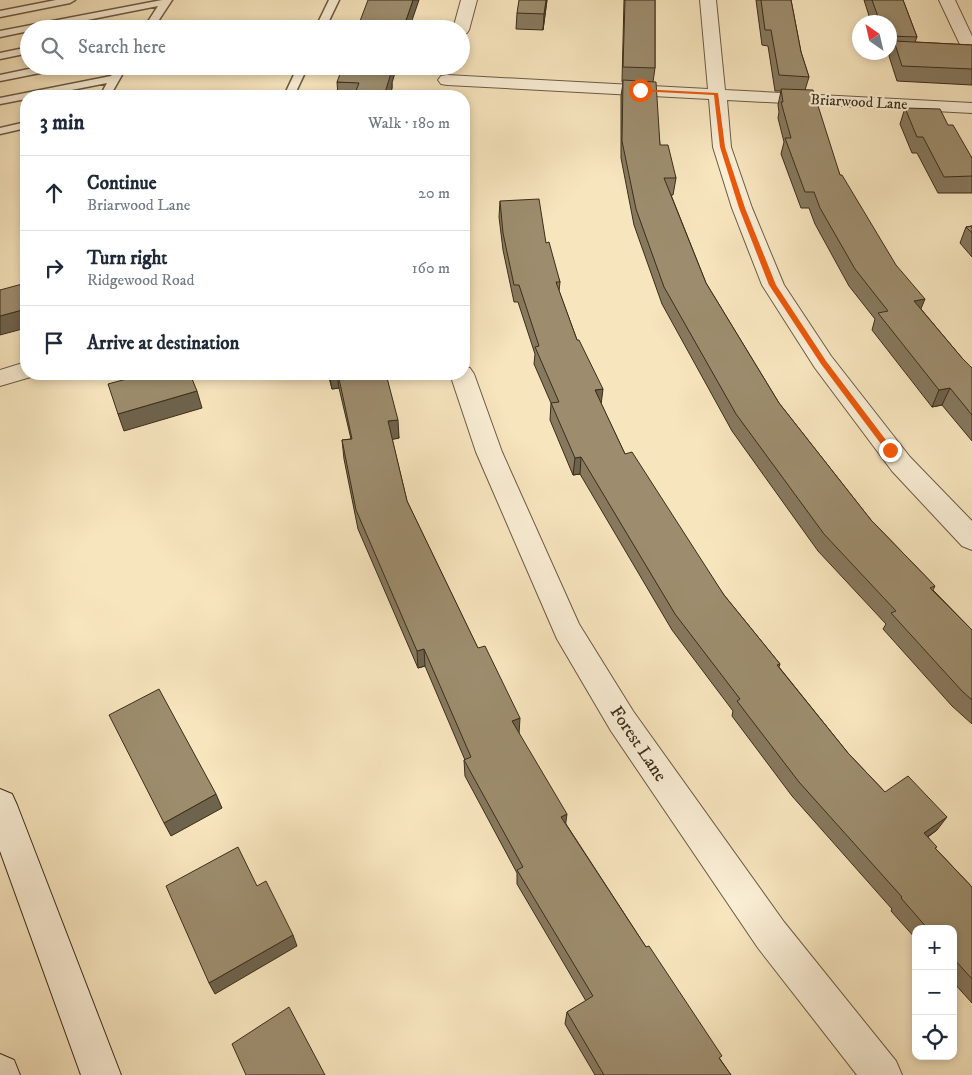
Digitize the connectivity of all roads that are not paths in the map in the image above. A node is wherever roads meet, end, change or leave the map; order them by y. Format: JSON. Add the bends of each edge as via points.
{"nodes":[{"id":1,"x":70,"y":0,"type":"edge"},
{"id":2,"x":334,"y":0,"type":"edge"},
{"id":3,"x":469,"y":0,"type":"edge"},
{"id":4,"x":708,"y":0,"type":"edge"},
{"id":5,"x":947,"y":0,"type":"edge"},
{"id":6,"x":166,"y":1,"type":"edge"},
{"id":7,"x":45,"y":2,"type":"edge"},
{"id":8,"x":0,"y":14,"type":"edge"},
{"id":9,"x":70,"y":20,"type":"edge"},
{"id":10,"x":154,"y":20,"type":"edge"},
{"id":11,"x":324,"y":20,"type":"edge"},
{"id":12,"x":464,"y":20,"type":"edge"},
{"id":13,"x":20,"y":30,"type":"edge"},
{"id":14,"x":0,"y":34,"type":"edge"},
{"id":15,"x":20,"y":52,"type":"edge"},
{"id":16,"x":972,"y":53,"type":"edge"},
{"id":17,"x":0,"y":56,"type":"edge"},
{"id":18,"x":20,"y":74,"type":"edge"},
{"id":19,"x":116,"y":75,"type":"edge"},
{"id":20,"x":299,"y":75,"type":"edge"},
{"id":21,"x":0,"y":78,"type":"edge"},
{"id":22,"x":113,"y":79,"type":"junction"},
{"id":23,"x":448,"y":81,"type":"edge"},
{"id":24,"x":56,"y":90,"type":"edge"},
{"id":25,"x":108,"y":90,"type":"edge"},
{"id":26,"x":292,"y":90,"type":"edge"},
{"id":27,"x":716,"y":94,"type":"junction"},
{"id":28,"x":20,"y":97,"type":"edge"},
{"id":29,"x":0,"y":101,"type":"edge"},
{"id":30,"x":972,"y":108,"type":"edge"},
{"id":31,"x":20,"y":126,"type":"edge"},
{"id":32,"x":0,"y":130,"type":"edge"},
{"id":33,"x":20,"y":372,"type":"edge"},
{"id":34,"x":0,"y":378,"type":"edge"},
{"id":35,"x":464,"y":380,"type":"edge"},
{"id":36,"x":972,"y":539,"type":"edge"},
{"id":37,"x":0,"y":805,"type":"edge"},
{"id":38,"x":101,"y":1075,"type":"edge"},
{"id":39,"x":882,"y":1075,"type":"edge"}],
"edges":[{"from":1,"to":7,"type":"lane"},
{"from":2,"to":11,"type":"lane"},
{"from":3,"to":12,"type":"street"},
{"from":4,"to":27,"type":"street"},
{"from":5,"to":16,"type":"street"},
{"from":6,"to":9,"type":"lane"},
{"from":6,"to":10,"type":"lane"},
{"from":7,"to":8,"type":"lane"},
{"from":13,"to":14,"type":"lane"},
{"from":15,"to":17,"type":"lane"},
{"from":18,"to":21,"type":"lane"},
{"from":19,"to":22,"type":"lane"},
{"from":20,"to":26,"type":"lane"},
{"from":22,"to":24,"type":"lane"},
{"from":22,"to":25,"type":"lane"},
{"from":23,"to":27,"type":"street","name":"Briarwood Lane"},
{"from":27,"to":30,"type":"street","name":"Briarwood Lane"},
{"from":27,"to":36,"type":"street","via":[[722,147],[773,285],[823,362],[901,464]]},
{"from":28,"to":29,"type":"lane"},
{"from":31,"to":32,"type":"lane"},
{"from":33,"to":34,"type":"street"},
{"from":35,"to":39,"type":"street","name":"Forest Lane","via":[[490,452],[567,630],[622,721],[771,935]]},
{"from":37,"to":38,"type":"street"}]}
